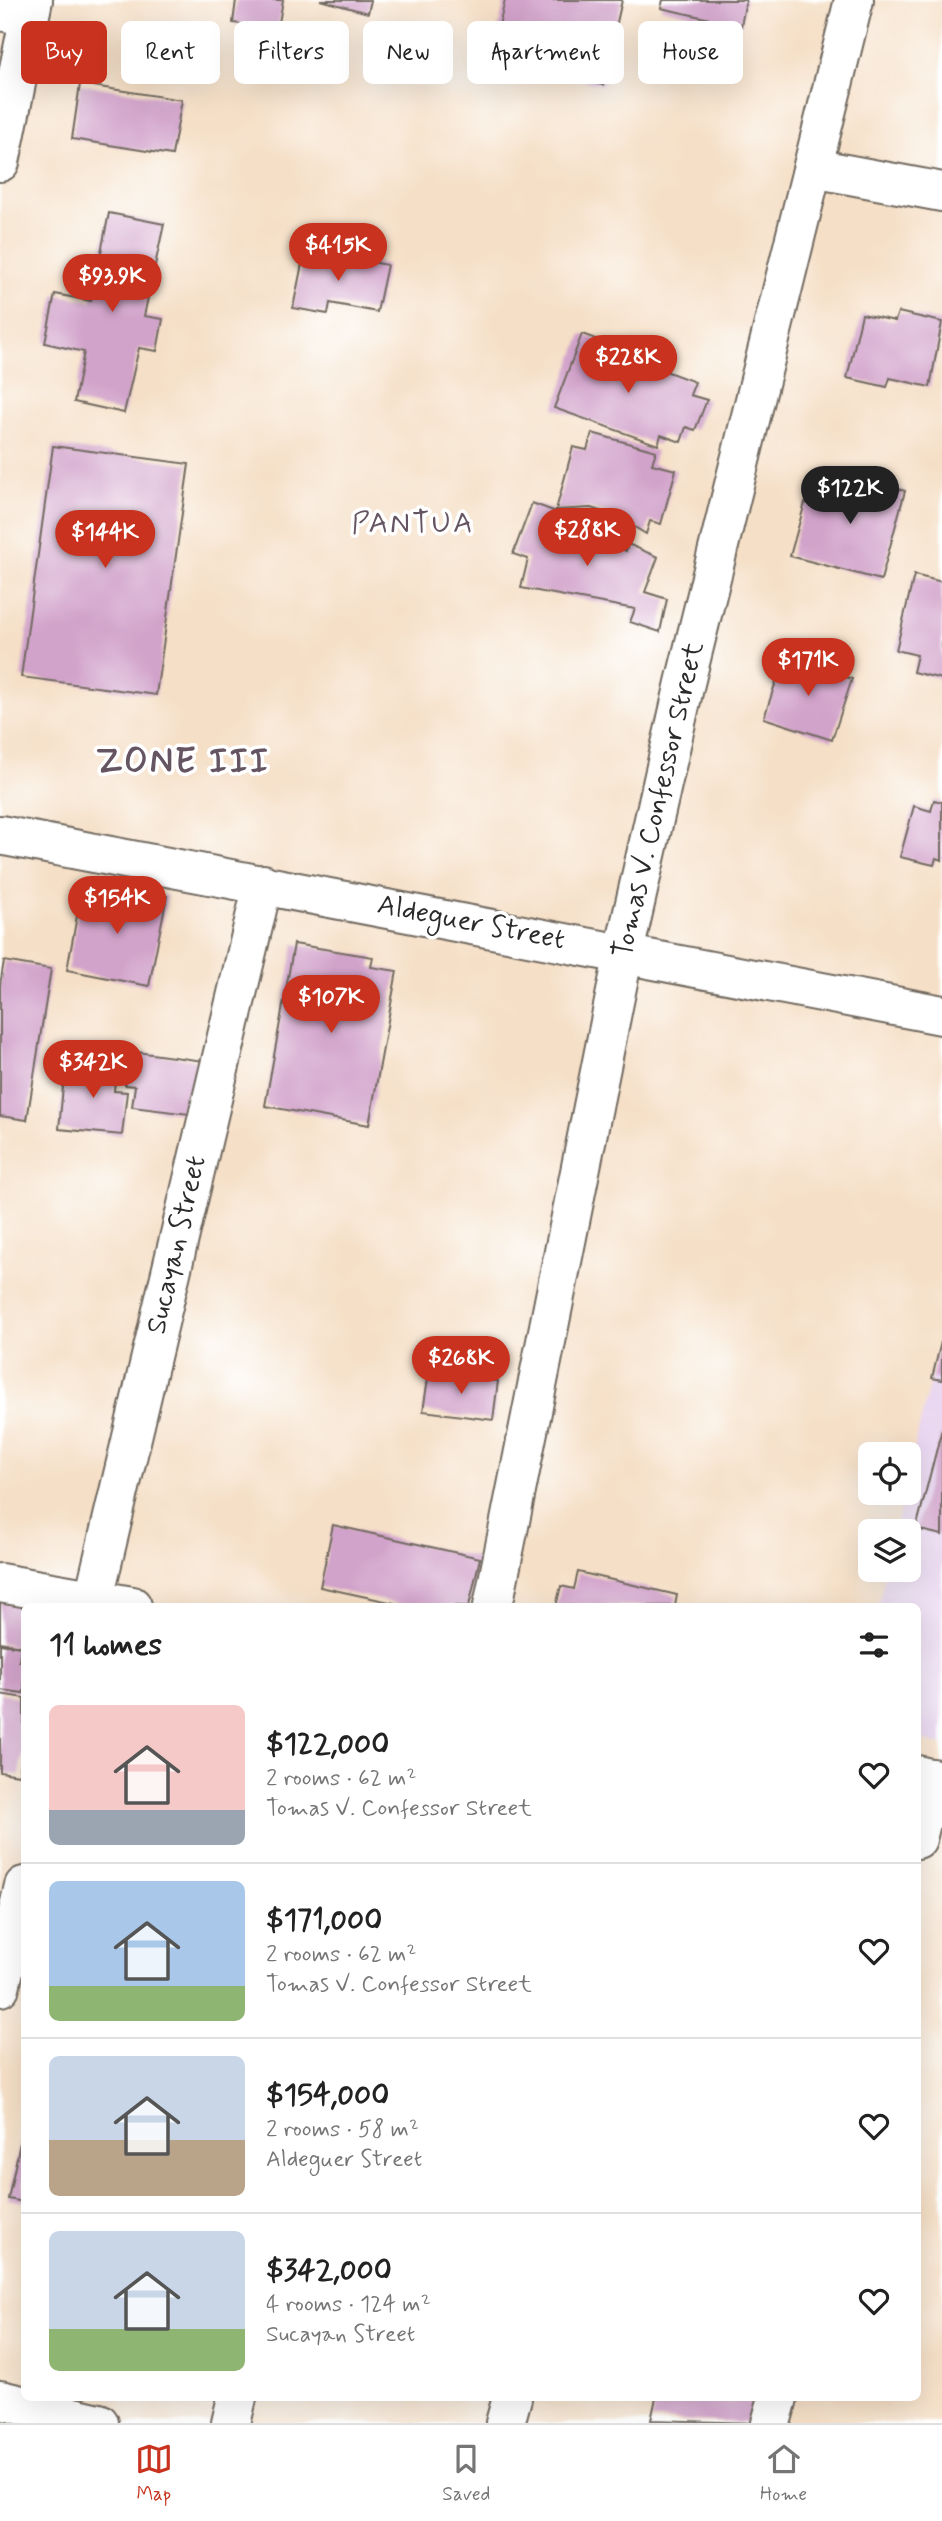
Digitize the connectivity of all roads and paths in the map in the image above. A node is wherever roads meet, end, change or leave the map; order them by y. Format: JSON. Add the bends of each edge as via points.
{"nodes":[{"id":1,"x":854,"y":0,"type":"edge"},
{"id":2,"x":21,"y":9,"type":"edge"},
{"id":3,"x":0,"y":162,"type":"edge"},
{"id":4,"x":813,"y":168,"type":"junction"},
{"id":5,"x":942,"y":192,"type":"edge"},
{"id":6,"x":0,"y":835,"type":"edge"},
{"id":7,"x":263,"y":884,"type":"junction"},
{"id":8,"x":624,"y":952,"type":"junction"},
{"id":9,"x":942,"y":1015,"type":"edge"},
{"id":10,"x":0,"y":1583,"type":"edge"},
{"id":11,"x":93,"y":1603,"type":"edge"},
{"id":12,"x":494,"y":1603,"type":"edge"},
{"id":13,"x":930,"y":1778,"type":"edge"},
{"id":14,"x":921,"y":1820,"type":"edge"},
{"id":15,"x":21,"y":1899,"type":"edge"},
{"id":16,"x":0,"y":1987,"type":"edge"},
{"id":17,"x":0,"y":2400,"type":"edge"},
{"id":18,"x":236,"y":2401,"type":"edge"},
{"id":19,"x":511,"y":2401,"type":"edge"},
{"id":20,"x":777,"y":2401,"type":"edge"},
{"id":21,"x":99,"y":2423,"type":"edge"},
{"id":22,"x":231,"y":2423,"type":"edge"},
{"id":23,"x":505,"y":2423,"type":"edge"},
{"id":24,"x":771,"y":2423,"type":"edge"}],
"edges":[{"from":1,"to":4,"type":"street","name":"Tomas V. Confessor Street"},
{"from":2,"to":3,"type":"street"},
{"from":4,"to":5,"type":"street"},
{"from":4,"to":8,"type":"street","name":"Tomas V. Confessor Street","via":[[748,420]]},
{"from":6,"to":7,"type":"street","name":"Aldeguer Street"},
{"from":7,"to":8,"type":"street","name":"Aldeguer Street"},
{"from":7,"to":11,"type":"street","name":"Sucayan Street"},
{"from":8,"to":9,"type":"street","name":"Aldeguer Street"},
{"from":8,"to":12,"type":"street","name":"Tomas V. Confessor Street"},
{"from":10,"to":11,"type":"street"},
{"from":13,"to":14,"type":"street"},
{"from":15,"to":16,"type":"street"},
{"from":17,"to":21,"type":"street"},
{"from":18,"to":22,"type":"street"},
{"from":19,"to":23,"type":"street"},
{"from":20,"to":24,"type":"street"}]}
